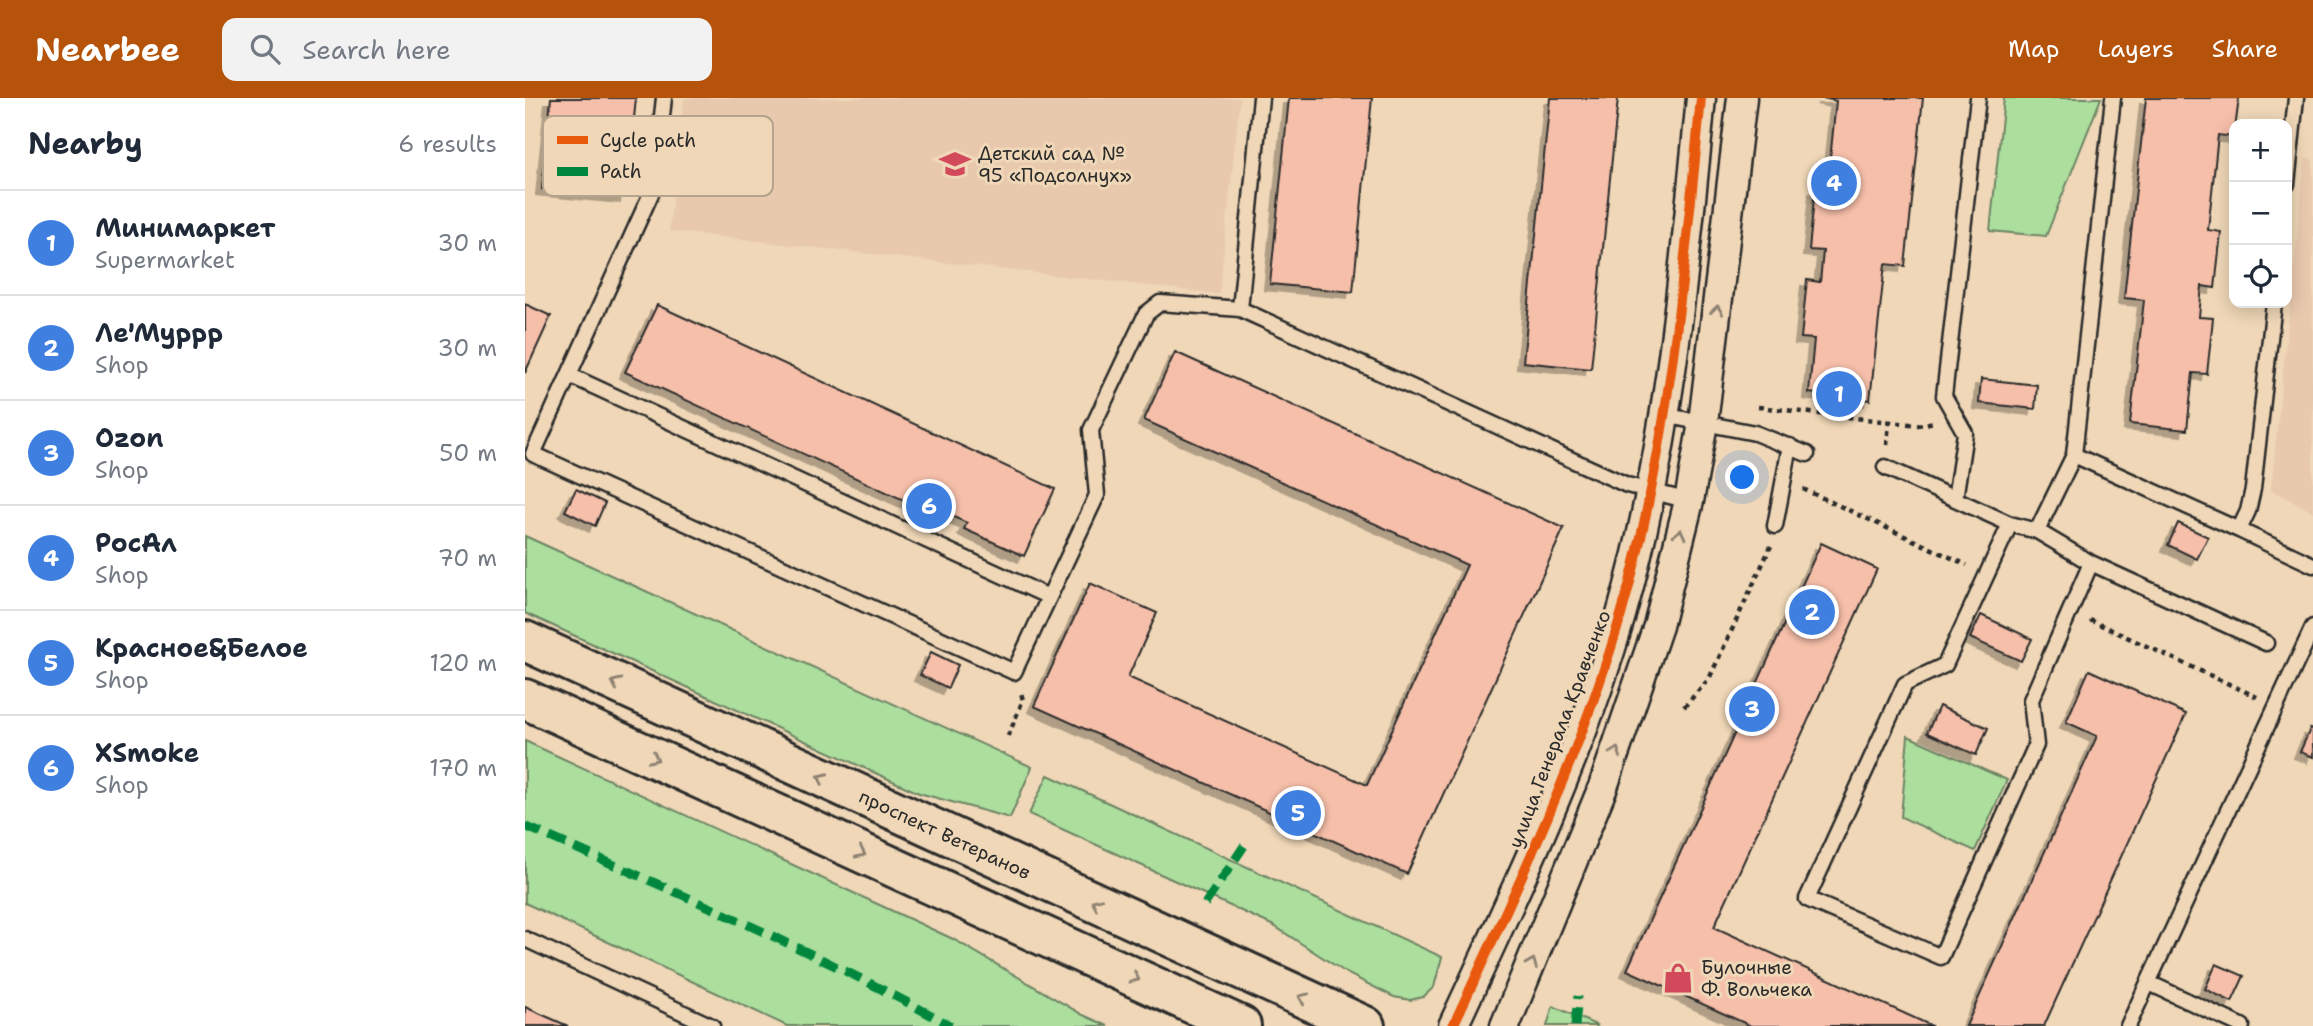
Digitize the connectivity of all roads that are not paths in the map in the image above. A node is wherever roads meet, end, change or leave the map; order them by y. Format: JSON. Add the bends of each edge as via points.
{"nodes":[{"id":1,"x":664,"y":98,"type":"edge"},
{"id":2,"x":1261,"y":98,"type":"edge"},
{"id":3,"x":1701,"y":98,"type":"edge"},
{"id":4,"x":1742,"y":98,"type":"edge"},
{"id":5,"x":1978,"y":98,"type":"edge"},
{"id":6,"x":2113,"y":98,"type":"edge"},
{"id":7,"x":2296,"y":98,"type":"edge"},
{"id":8,"x":662,"y":116,"type":"edge"},
{"id":9,"x":2287,"y":182,"type":"edge"},
{"id":10,"x":650,"y":196,"type":"edge"},
{"id":11,"x":2273,"y":308,"type":"edge"},
{"id":12,"x":1240,"y":309,"type":"junction"},
{"id":13,"x":569,"y":375,"type":"junction"},
{"id":14,"x":1663,"y":415,"type":"junction"},
{"id":15,"x":1703,"y":423,"type":"junction"},
{"id":16,"x":1790,"y":446,"type":"junction"},
{"id":17,"x":1807,"y":454,"type":"dead end"},
{"id":18,"x":2074,"y":455,"type":"junction"},
{"id":19,"x":1885,"y":467,"type":"dead end"},
{"id":20,"x":1651,"y":492,"type":"junction"},
{"id":21,"x":1955,"y":499,"type":"junction"},
{"id":22,"x":1689,"y":501,"type":"junction"},
{"id":23,"x":2010,"y":524,"type":"junction"},
{"id":24,"x":1775,"y":526,"type":"road end"},
{"id":25,"x":2239,"y":530,"type":"junction"},
{"id":26,"x":2038,"y":531,"type":"junction"},
{"id":27,"x":2091,"y":563,"type":"junction"},
{"id":28,"x":2313,"y":565,"type":"edge"},
{"id":29,"x":1049,"y":597,"type":"junction"},
{"id":30,"x":2313,"y":627,"type":"edge"},
{"id":31,"x":525,"y":641,"type":"edge"},
{"id":32,"x":2266,"y":643,"type":"dead end"},
{"id":33,"x":525,"y":699,"type":"edge"},
{"id":34,"x":525,"y":939,"type":"edge"},
{"id":35,"x":2149,"y":983,"type":"junction"},
{"id":36,"x":712,"y":1026,"type":"edge"},
{"id":37,"x":1241,"y":1026,"type":"edge"},
{"id":38,"x":1365,"y":1026,"type":"edge"},
{"id":39,"x":1453,"y":1026,"type":"edge"},
{"id":40,"x":1505,"y":1026,"type":"edge"},
{"id":41,"x":2129,"y":1026,"type":"edge"},
{"id":42,"x":2242,"y":1026,"type":"edge"}],
"edges":[{"from":1,"to":8,"type":"lane"},
{"from":2,"to":12,"type":"lane"},
{"from":3,"to":14,"type":"street","name":"улица Генерала Кравченко"},
{"from":15,"to":4,"type":"street","one_way":true},
{"from":5,"to":21,"type":"lane","via":[[1944,396],[1965,433]]},
{"from":6,"to":18,"type":"lane"},
{"from":7,"to":9,"type":"lane"},
{"from":10,"to":13,"type":"lane"},
{"from":11,"to":25,"type":"lane","via":[[2253,489]]},
{"from":12,"to":20,"type":"lane"},
{"from":12,"to":29,"type":"lane","via":[[1160,303],[1146,314],[1091,429],[1097,495]]},
{"from":13,"to":29,"type":"lane"},
{"from":13,"to":29,"type":"lane","via":[[533,454],[1014,672]]},
{"from":14,"to":15,"type":"lane"},
{"from":14,"to":20,"type":"street","name":"улица Генерала Кравченко"},
{"from":15,"to":16,"type":"lane","via":[[1755,433]]},
{"from":15,"to":22,"type":"street"},
{"from":16,"to":17,"type":"lane"},
{"from":16,"to":24,"type":"lane"},
{"from":18,"to":25,"type":"lane"},
{"from":18,"to":26,"type":"lane"},
{"from":19,"to":21,"type":"lane"},
{"from":20,"to":22,"type":"lane"},
{"from":20,"to":39,"type":"street","name":"улица Генерала Кравченко","via":[[1621,615],[1591,703],[1552,808]]},
{"from":21,"to":23,"type":"lane"},
{"from":40,"to":22,"type":"street","one_way":true,"via":[[1629,715],[1658,626]]},
{"from":23,"to":26,"type":"lane"},
{"from":23,"to":27,"type":"lane","via":[[1945,665],[1905,684],[1807,898],[1941,957],[2036,745],[2031,700]]},
{"from":25,"to":28,"type":"lane"},
{"from":26,"to":27,"type":"lane"},
{"from":27,"to":32,"type":"lane"},
{"from":30,"to":35,"type":"lane"},
{"from":38,"to":31,"type":"main road","name":"проспект Ветеранов","one_way":true},
{"from":33,"to":37,"type":"main road","one_way":true},
{"from":34,"to":36,"type":"lane"},
{"from":35,"to":41,"type":"lane"},
{"from":35,"to":42,"type":"lane"}]}
